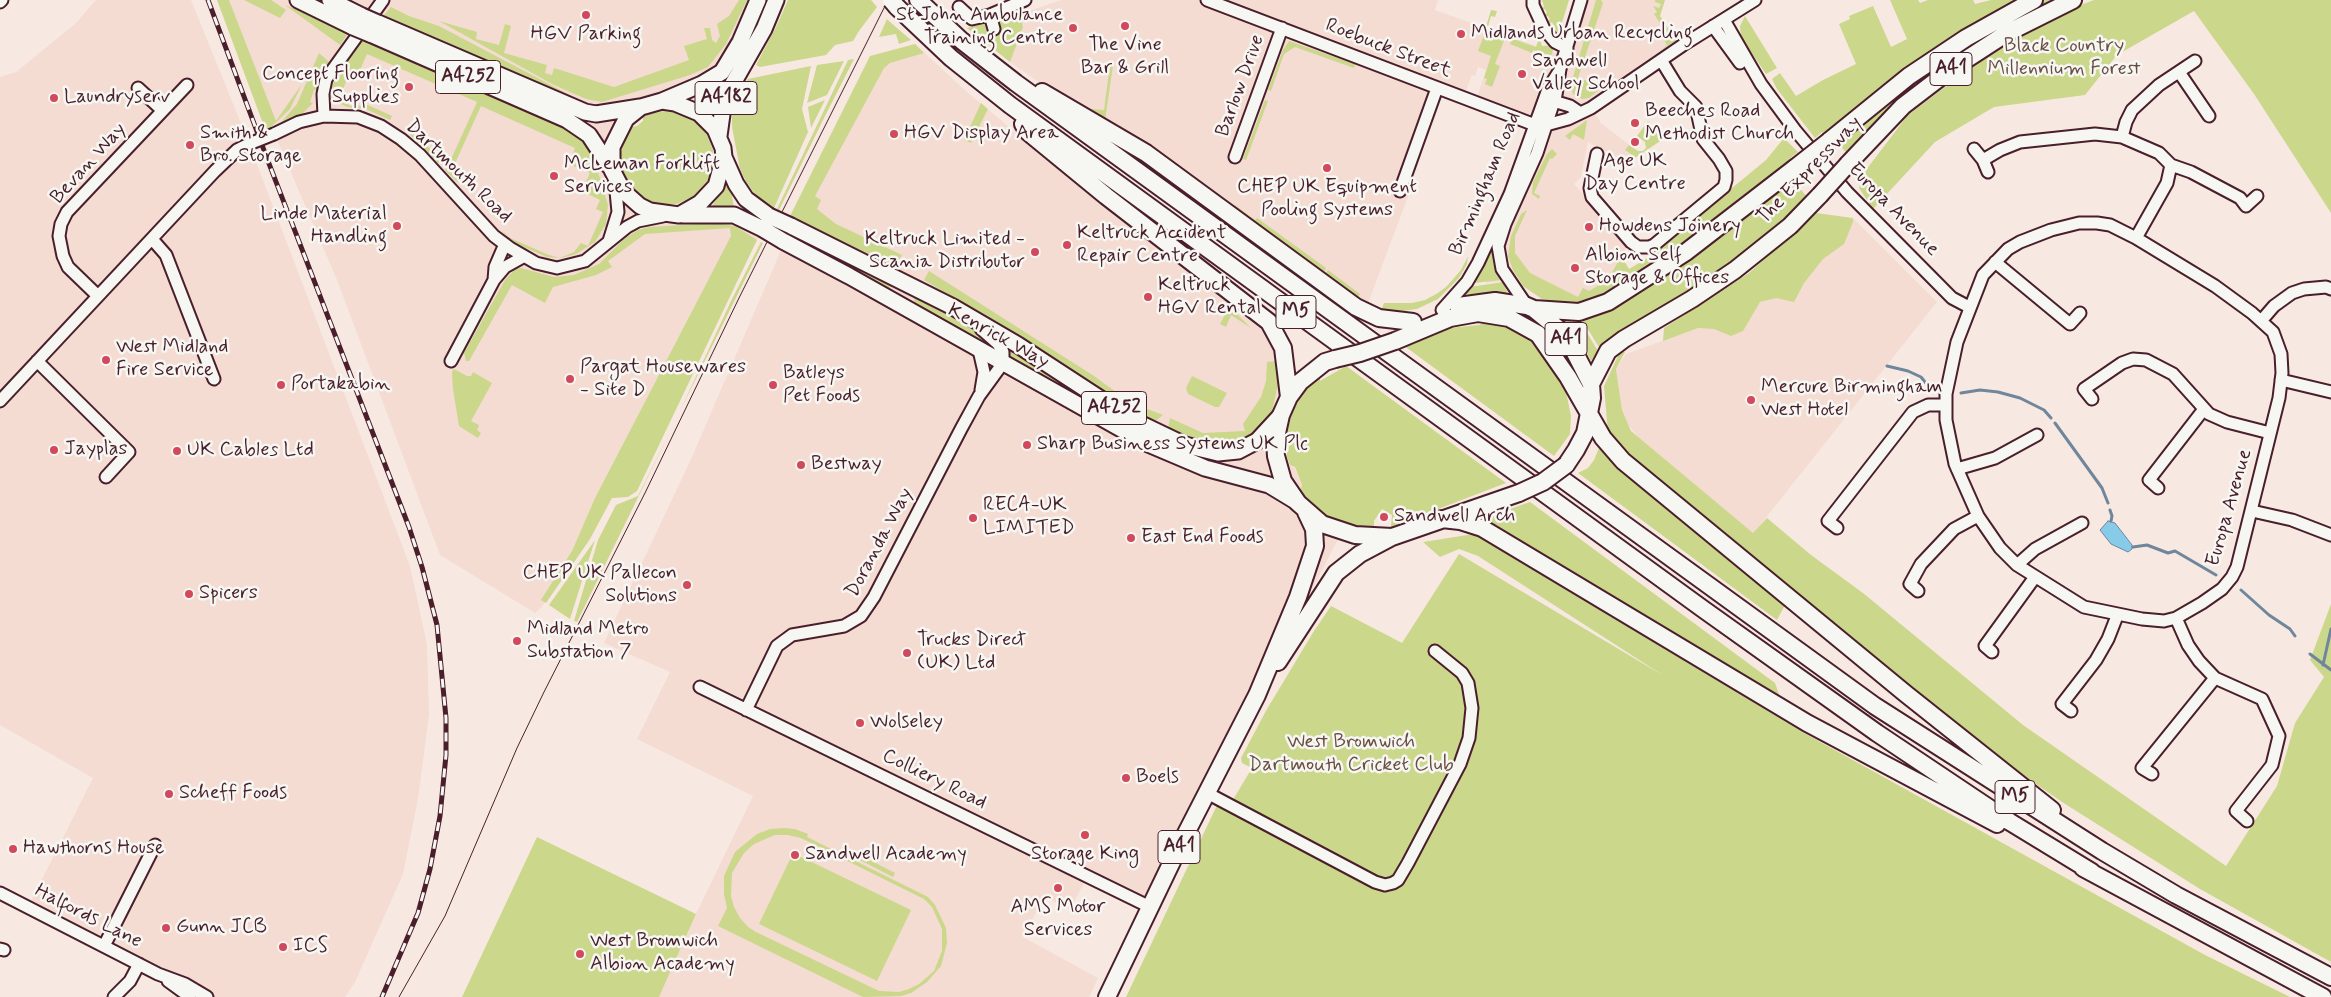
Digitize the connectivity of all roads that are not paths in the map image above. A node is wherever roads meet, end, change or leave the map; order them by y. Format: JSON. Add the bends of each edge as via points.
{"nodes":[{"id":1,"x":298,"y":0,"type":"edge"},
{"id":2,"x":330,"y":0,"type":"edge"},
{"id":3,"x":383,"y":0,"type":"edge"},
{"id":4,"x":758,"y":0,"type":"edge"},
{"id":5,"x":776,"y":0,"type":"edge"},
{"id":6,"x":918,"y":0,"type":"edge"},
{"id":7,"x":1025,"y":0,"type":"edge"},
{"id":8,"x":1207,"y":0,"type":"edge"},
{"id":9,"x":1533,"y":0,"type":"edge"},
{"id":10,"x":1581,"y":0,"type":"edge"},
{"id":11,"x":1755,"y":0,"type":"edge"},
{"id":12,"x":2034,"y":0,"type":"edge"},
{"id":13,"x":2073,"y":0,"type":"edge"},
{"id":14,"x":894,"y":3,"type":"edge"},
{"id":15,"x":959,"y":7,"type":"dead end"},
{"id":16,"x":990,"y":16,"type":"junction"},
{"id":17,"x":1724,"y":20,"type":"junction"},
{"id":18,"x":358,"y":21,"type":"junction"},
{"id":19,"x":1713,"y":26,"type":"junction"},
{"id":20,"x":1282,"y":28,"type":"junction"},
{"id":21,"x":374,"y":29,"type":"junction"},
{"id":22,"x":994,"y":29,"type":"dead end"},
{"id":23,"x":1567,"y":48,"type":"junction"},
{"id":24,"x":1661,"y":60,"type":"junction"},
{"id":25,"x":2195,"y":61,"type":"dead end"},
{"id":26,"x":1560,"y":69,"type":"junction"},
{"id":27,"x":2179,"y":72,"type":"junction"},
{"id":28,"x":1016,"y":83,"type":"junction"},
{"id":29,"x":187,"y":84,"type":"dead end"},
{"id":30,"x":1761,"y":84,"type":"junction"},
{"id":31,"x":138,"y":88,"type":"dead end"},
{"id":32,"x":1437,"y":88,"type":"junction"},
{"id":33,"x":1558,"y":100,"type":"junction"},
{"id":34,"x":662,"y":101,"type":"junction"},
{"id":35,"x":1010,"y":105,"type":"junction"},
{"id":36,"x":641,"y":107,"type":"junction"},
{"id":37,"x":162,"y":110,"type":"junction"},
{"id":38,"x":1579,"y":112,"type":"junction"},
{"id":39,"x":324,"y":116,"type":"junction"},
{"id":40,"x":2209,"y":116,"type":"dead end"},
{"id":41,"x":1543,"y":119,"type":"junction"},
{"id":42,"x":719,"y":136,"type":"junction"},
{"id":43,"x":2122,"y":137,"type":"junction"},
{"id":44,"x":1974,"y":148,"type":"dead end"},
{"id":45,"x":1597,"y":154,"type":"dead end"},
{"id":46,"x":1235,"y":157,"type":"dead end"},
{"id":47,"x":724,"y":158,"type":"junction"},
{"id":48,"x":1983,"y":160,"type":"junction"},
{"id":49,"x":2171,"y":165,"type":"junction"},
{"id":50,"x":1988,"y":172,"type":"dead end"},
{"id":51,"x":614,"y":174,"type":"junction"},
{"id":52,"x":1400,"y":191,"type":"dead end"},
{"id":53,"x":2257,"y":196,"type":"dead end"},
{"id":54,"x":675,"y":215,"type":"junction"},
{"id":55,"x":766,"y":222,"type":"junction"},
{"id":56,"x":2136,"y":238,"type":"junction"},
{"id":57,"x":152,"y":239,"type":"junction"},
{"id":58,"x":608,"y":242,"type":"junction"},
{"id":59,"x":505,"y":244,"type":"junction"},
{"id":60,"x":523,"y":257,"type":"junction"},
{"id":61,"x":1995,"y":262,"type":"junction"},
{"id":62,"x":494,"y":280,"type":"junction"},
{"id":63,"x":2331,"y":289,"type":"edge"},
{"id":64,"x":98,"y":296,"type":"junction"},
{"id":65,"x":953,"y":307,"type":"junction"},
{"id":66,"x":1969,"y":307,"type":"junction"},
{"id":67,"x":1530,"y":308,"type":"junction"},
{"id":68,"x":1442,"y":310,"type":"junction"},
{"id":69,"x":2080,"y":313,"type":"dead end"},
{"id":70,"x":2261,"y":321,"type":"junction"},
{"id":71,"x":1413,"y":322,"type":"junction"},
{"id":72,"x":1389,"y":338,"type":"junction"},
{"id":73,"x":979,"y":350,"type":"junction"},
{"id":74,"x":37,"y":361,"type":"junction"},
{"id":75,"x":451,"y":361,"type":"dead end"},
{"id":76,"x":1002,"y":363,"type":"junction"},
{"id":77,"x":214,"y":379,"type":"dead end"},
{"id":78,"x":2281,"y":380,"type":"junction"},
{"id":79,"x":1591,"y":384,"type":"junction"},
{"id":80,"x":2331,"y":392,"type":"edge"},
{"id":81,"x":979,"y":396,"type":"junction"},
{"id":82,"x":1289,"y":397,"type":"junction"},
{"id":83,"x":2092,"y":399,"type":"dead end"},
{"id":84,"x":0,"y":401,"type":"edge"},
{"id":85,"x":1944,"y":406,"type":"junction"},
{"id":86,"x":2204,"y":409,"type":"junction"},
{"id":87,"x":1590,"y":413,"type":"junction"},
{"id":88,"x":1281,"y":416,"type":"junction"},
{"id":89,"x":2270,"y":433,"type":"junction"},
{"id":90,"x":2037,"y":434,"type":"dead end"},
{"id":91,"x":1957,"y":469,"type":"junction"},
{"id":92,"x":106,"y":477,"type":"dead end"},
{"id":93,"x":2158,"y":488,"type":"dead end"},
{"id":94,"x":1302,"y":507,"type":"junction"},
{"id":95,"x":2252,"y":511,"type":"junction"},
{"id":96,"x":1978,"y":516,"type":"junction"},
{"id":97,"x":1442,"y":519,"type":"junction"},
{"id":98,"x":2082,"y":523,"type":"dead end"},
{"id":99,"x":1837,"y":528,"type":"dead end"},
{"id":100,"x":2331,"y":535,"type":"edge"},
{"id":101,"x":1392,"y":537,"type":"junction"},
{"id":102,"x":2017,"y":565,"type":"junction"},
{"id":103,"x":2035,"y":577,"type":"junction"},
{"id":104,"x":1918,"y":592,"type":"dead end"},
{"id":105,"x":2117,"y":616,"type":"junction"},
{"id":106,"x":2176,"y":618,"type":"junction"},
{"id":107,"x":1435,"y":651,"type":"dead end"},
{"id":108,"x":1992,"y":652,"type":"dead end"},
{"id":109,"x":2215,"y":678,"type":"junction"},
{"id":110,"x":700,"y":688,"type":"dead end"},
{"id":111,"x":1257,"y":695,"type":"junction"},
{"id":112,"x":746,"y":710,"type":"junction"},
{"id":113,"x":2071,"y":711,"type":"dead end"},
{"id":114,"x":2152,"y":774,"type":"dead end"},
{"id":115,"x":1207,"y":793,"type":"junction"},
{"id":116,"x":2247,"y":821,"type":"dead end"},
{"id":117,"x":156,"y":845,"type":"dead end"},
{"id":118,"x":2102,"y":851,"type":"junction"},
{"id":119,"x":2092,"y":872,"type":"junction"},
{"id":120,"x":0,"y":893,"type":"edge"},
{"id":121,"x":1150,"y":907,"type":"junction"},
{"id":122,"x":104,"y":946,"type":"junction"},
{"id":123,"x":139,"y":964,"type":"junction"},
{"id":124,"x":158,"y":974,"type":"junction"},
{"id":125,"x":2331,"y":977,"type":"edge"},
{"id":126,"x":114,"y":997,"type":"edge"},
{"id":127,"x":190,"y":997,"type":"edge"},
{"id":128,"x":207,"y":997,"type":"edge"},
{"id":129,"x":1107,"y":997,"type":"edge"},
{"id":130,"x":2323,"y":997,"type":"edge"}],
"edges":[{"from":1,"to":18,"type":"main road","number":"A4252"},
{"from":2,"to":18,"type":"main road","number":"A4252"},
{"from":3,"to":39,"type":"street","via":[[326,79]]},
{"from":4,"to":34,"type":"main road","number":"A4182","via":[[740,42],[722,72]]},
{"from":5,"to":42,"type":"main road","number":"A4182","via":[[764,29],[727,94]]},
{"from":6,"to":28,"type":"highway","number":"M5","via":[[962,41]]},
{"from":7,"to":16,"type":"street"},
{"from":8,"to":20,"type":"street","name":"Roebuck Street"},
{"from":9,"to":23,"type":"street","via":[[1532,5],[1544,29],[1555,42]]},
{"from":10,"to":23,"type":"street","name":"Birmingham Road"},
{"from":11,"to":17,"type":"street"},
{"from":12,"to":67,"type":"highway","name":"The Expressway","number":"A41","bridge":true,"via":[[1966,38],[1909,76],[1686,252],[1608,302],[1579,312]]},
{"from":13,"to":79,"type":"highway","name":"The Expressway","number":"A41","bridge":true,"via":[[2007,33],[1950,70],[1904,106],[1790,226],[1736,270],[1608,351]]},
{"from":14,"to":35,"type":"highway","number":"M5","via":[[951,58]]},
{"from":15,"to":16,"type":"street","via":[[972,19]]},
{"from":16,"to":22,"type":"street"},
{"from":17,"to":19,"type":"street"},
{"from":17,"to":30,"type":"street","name":"Europa Avenue"},
{"from":18,"to":21,"type":"main road","number":"A4252","bridge":true},
{"from":19,"to":24,"type":"street"},
{"from":19,"to":30,"type":"street","name":"Europa Avenue"},
{"from":20,"to":32,"type":"street","name":"Roebuck Street"},
{"from":20,"to":46,"type":"street","name":"Barlow Drive"},
{"from":21,"to":36,"type":"main road","number":"A4252","via":[[585,112],[596,114]]},
{"from":21,"to":51,"type":"main road","number":"A4252","via":[[567,120],[589,134]]},
{"from":23,"to":26,"type":"street","name":"Birmingham Road"},
{"from":24,"to":38,"type":"street","via":[[1596,105]]},
{"from":24,"to":45,"type":"street","via":[[1680,91],[1696,107],[1705,142],[1726,171],[1724,187],[1654,245],[1638,247],[1592,197],[1590,188]]},
{"from":25,"to":27,"type":"street"},
{"from":26,"to":33,"type":"street","name":"Birmingham Road"},
{"from":26,"to":41,"type":"street","name":"Birmingham Road","via":[[1548,89]]},
{"from":27,"to":40,"type":"street"},
{"from":27,"to":43,"type":"street","via":[[2132,110]]},
{"from":28,"to":71,"type":"highway","number":"M5","via":[[1050,95],[1146,153],[1356,307],[1379,318]]},
{"from":28,"to":118,"type":"highway","number":"M5","via":[[1875,706]]},
{"from":29,"to":37,"type":"street","name":"Bevan Way"},
{"from":30,"to":66,"type":"street","name":"Europa Avenue","via":[[1847,192],[1952,298]]},
{"from":31,"to":37,"type":"street"},
{"from":32,"to":41,"type":"street","name":"Roebuck Street"},
{"from":32,"to":52,"type":"street"},
{"from":33,"to":38,"type":"street"},
{"from":33,"to":41,"type":"street","via":[[1550,99]]},
{"from":34,"to":36,"type":"main road","number":"A4252"},
{"from":34,"to":42,"type":"main road","number":"A4252","via":[[699,113]]},
{"from":35,"to":82,"type":"highway","number":"M5","via":[[1028,132],[1269,322],[1283,348]]},
{"from":35,"to":119,"type":"highway","number":"M5","via":[[1877,734]]},
{"from":36,"to":51,"type":"main road","number":"A4252","via":[[626,119],[615,138],[610,159]]},
{"from":37,"to":64,"type":"street","name":"Bevan Way","via":[[67,212],[62,224],[59,236],[68,267]]},
{"from":38,"to":41,"type":"street","via":[[1568,119]]},
{"from":39,"to":57,"type":"street","name":"Dartmouth Road","bridge":true,"via":[[300,122],[249,144],[227,159]]},
{"from":39,"to":59,"type":"street","name":"Dartmouth Road","via":[[358,117],[391,132],[420,155]]},
{"from":41,"to":67,"type":"street","name":"Birmingham Road","via":[[1536,154],[1498,246],[1502,269]]},
{"from":41,"to":68,"type":"street","name":"Birmingham Road","via":[[1478,263],[1467,282]]},
{"from":42,"to":47,"type":"main road","number":"A4252"},
{"from":43,"to":48,"type":"street","via":[[2095,134],[2020,142]]},
{"from":43,"to":49,"type":"street","via":[[2159,153]]},
{"from":44,"to":48,"type":"street"},
{"from":47,"to":54,"type":"main road","number":"A4252","via":[[721,175],[709,195],[693,208]]},
{"from":47,"to":55,"type":"main road","name":"Kenrick Way","number":"A4252","via":[[736,184]]},
{"from":48,"to":50,"type":"street"},
{"from":49,"to":53,"type":"street","via":[[2240,198],[2246,206]]},
{"from":49,"to":56,"type":"street","via":[[2166,183]]},
{"from":51,"to":54,"type":"main road","number":"A4252","via":[[631,200],[650,211]]},
{"from":51,"to":58,"type":"street","via":[[618,212]]},
{"from":54,"to":55,"type":"main road","name":"Kenrick Way","number":"A4252","via":[[734,215]]},
{"from":54,"to":58,"type":"street","name":"Dartmouth Road","via":[[638,221]]},
{"from":55,"to":65,"type":"main road","name":"Kenrick Way","number":"A4252","bridge":true,"via":[[791,226]]},
{"from":55,"to":73,"type":"main road","name":"Kenrick Way","number":"A4252","bridge":true,"via":[[783,241]]},
{"from":56,"to":61,"type":"street","name":"Europa Avenue","via":[[2110,225],[2079,223],[2020,242]]},
{"from":56,"to":70,"type":"street","name":"Europa Avenue","via":[[2215,286]]},
{"from":57,"to":64,"type":"street","name":"Dartmouth Road"},
{"from":57,"to":77,"type":"street","via":[[166,255]]},
{"from":58,"to":60,"type":"street","name":"Dartmouth Road","via":[[585,260],[557,268]]},
{"from":59,"to":60,"type":"street","name":"Dartmouth Road"},
{"from":59,"to":62,"type":"street","via":[[495,267]]},
{"from":60,"to":62,"type":"street","via":[[505,267]]},
{"from":61,"to":66,"type":"street","name":"Europa Avenue","via":[[1983,275]]},
{"from":61,"to":69,"type":"street","via":[[2070,324]]},
{"from":62,"to":75,"type":"street"},
{"from":63,"to":70,"type":"street","via":[[2304,288],[2292,293]]},
{"from":64,"to":74,"type":"street","name":"Dartmouth Road"},
{"from":65,"to":76,"type":"street","via":[[998,344],[1003,352]]},
{"from":65,"to":88,"type":"main road","name":"Kenrick Way","number":"A4252","via":[[1133,420],[1185,445],[1218,453],[1238,451],[1257,441]]},
{"from":66,"to":85,"type":"street","name":"Europa Avenue","via":[[1957,342]]},
{"from":67,"to":68,"type":"highway","number":"A41","via":[[1495,301]]},
{"from":67,"to":79,"type":"highway","number":"A41","via":[[1566,338]]},
{"from":68,"to":71,"type":"highway","number":"A41"},
{"from":70,"to":78,"type":"street","name":"Europa Avenue","via":[[2273,332],[2281,354]]},
{"from":71,"to":72,"type":"highway","number":"A41"},
{"from":72,"to":82,"type":"highway","number":"A41","bridge":true,"via":[[1335,358],[1312,371]]},
{"from":72,"to":87,"type":"highway","via":[[1459,316],[1485,313],[1509,318],[1538,334]]},
{"from":73,"to":76,"type":"main road","name":"Kenrick Way","number":"A4252"},
{"from":73,"to":81,"type":"street","name":"Doranda Way","via":[[984,372]]},
{"from":74,"to":84,"type":"street","name":"Dartmouth Road"},
{"from":74,"to":92,"type":"street","via":[[129,452]]},
{"from":76,"to":81,"type":"street","name":"Doranda Way"},
{"from":76,"to":94,"type":"main road","name":"Kenrick Way","number":"A4252","via":[[1146,443],[1205,468],[1269,485]]},
{"from":78,"to":80,"type":"street"},
{"from":78,"to":89,"type":"street","name":"Europa Avenue"},
{"from":79,"to":87,"type":"highway","number":"A41"},
{"from":81,"to":112,"type":"street","name":"Doranda Way","via":[[861,616],[844,626],[792,635],[776,646]]},
{"from":82,"to":88,"type":"highway","number":"A41"},
{"from":83,"to":86,"type":"street","via":[[2084,389],[2122,363],[2133,359],[2146,360],[2173,374]]},
{"from":85,"to":91,"type":"street","name":"Europa Avenue"},
{"from":85,"to":99,"type":"street","via":[[1928,405],[1913,412],[1828,522]]},
{"from":86,"to":89,"type":"street","via":[[2227,422]]},
{"from":86,"to":93,"type":"street","via":[[2148,480]]},
{"from":87,"to":97,"type":"highway","number":"A41","bridge":true,"via":[[1576,450],[1566,464],[1550,477],[1519,493]]},
{"from":87,"to":118,"type":"highway","number":"M5","via":[[1603,438],[1623,461]]},
{"from":88,"to":94,"type":"highway","number":"A41","via":[[1276,434],[1276,456],[1283,481]]},
{"from":89,"to":95,"type":"street","name":"Europa Avenue"},
{"from":90,"to":91,"type":"street","via":[[1995,458]]},
{"from":91,"to":96,"type":"street","name":"Europa Avenue"},
{"from":94,"to":101,"type":"highway","number":"A41","via":[[1322,524],[1340,532]]},
{"from":94,"to":111,"type":"highway","number":"A41","via":[[1314,529],[1311,563]]},
{"from":95,"to":100,"type":"street","via":[[2292,520]]},
{"from":95,"to":106,"type":"street","name":"Europa Avenue","via":[[2232,577],[2222,589]]},
{"from":96,"to":102,"type":"street","name":"Europa Avenue","via":[[2000,548]]},
{"from":96,"to":104,"type":"street","via":[[1954,529],[1921,564],[1910,584]]},
{"from":97,"to":101,"type":"highway","number":"A41"},
{"from":97,"to":119,"type":"highway","number":"M5","via":[[1482,528],[1807,722],[1953,802]]},
{"from":98,"to":102,"type":"street","via":[[2035,549]]},
{"from":101,"to":111,"type":"highway","number":"A41","via":[[1360,554],[1336,574]]},
{"from":102,"to":103,"type":"street","name":"Europa Avenue"},
{"from":103,"to":105,"type":"street","name":"Europa Avenue","via":[[2084,607]]},
{"from":103,"to":108,"type":"street","via":[[1985,646]]},
{"from":105,"to":106,"type":"street","name":"Europa Avenue"},
{"from":105,"to":113,"type":"street","via":[[2096,660],[2062,704]]},
{"from":106,"to":109,"type":"street","via":[[2188,645]]},
{"from":107,"to":115,"type":"street","via":[[1462,673],[1468,684],[1472,708],[1469,738],[1456,771],[1398,880],[1385,885],[1375,882]]},
{"from":109,"to":114,"type":"street","via":[[2142,768]]},
{"from":109,"to":116,"type":"street","via":[[2262,699],[2279,736],[2272,765],[2236,811]]},
{"from":110,"to":112,"type":"street","name":"Colliery Road"},
{"from":111,"to":115,"type":"highway","number":"A41"},
{"from":112,"to":121,"type":"street","name":"Colliery Road"},
{"from":115,"to":121,"type":"highway","number":"A41"},
{"from":117,"to":122,"type":"street"},
{"from":118,"to":125,"type":"highway","number":"M5","via":[[2176,895]]},
{"from":119,"to":130,"type":"highway","number":"M5"},
{"from":120,"to":122,"type":"street","name":"Halfords Lane"},
{"from":121,"to":129,"type":"highway","number":"A41"},
{"from":122,"to":123,"type":"street","name":"Halfords Lane"},
{"from":123,"to":124,"type":"street","name":"Halfords Lane"},
{"from":123,"to":126,"type":"street","via":[[130,981]]},
{"from":124,"to":127,"type":"street","name":"Halfords Lane"},
{"from":124,"to":128,"type":"street","name":"Halfords Lane"}]}
